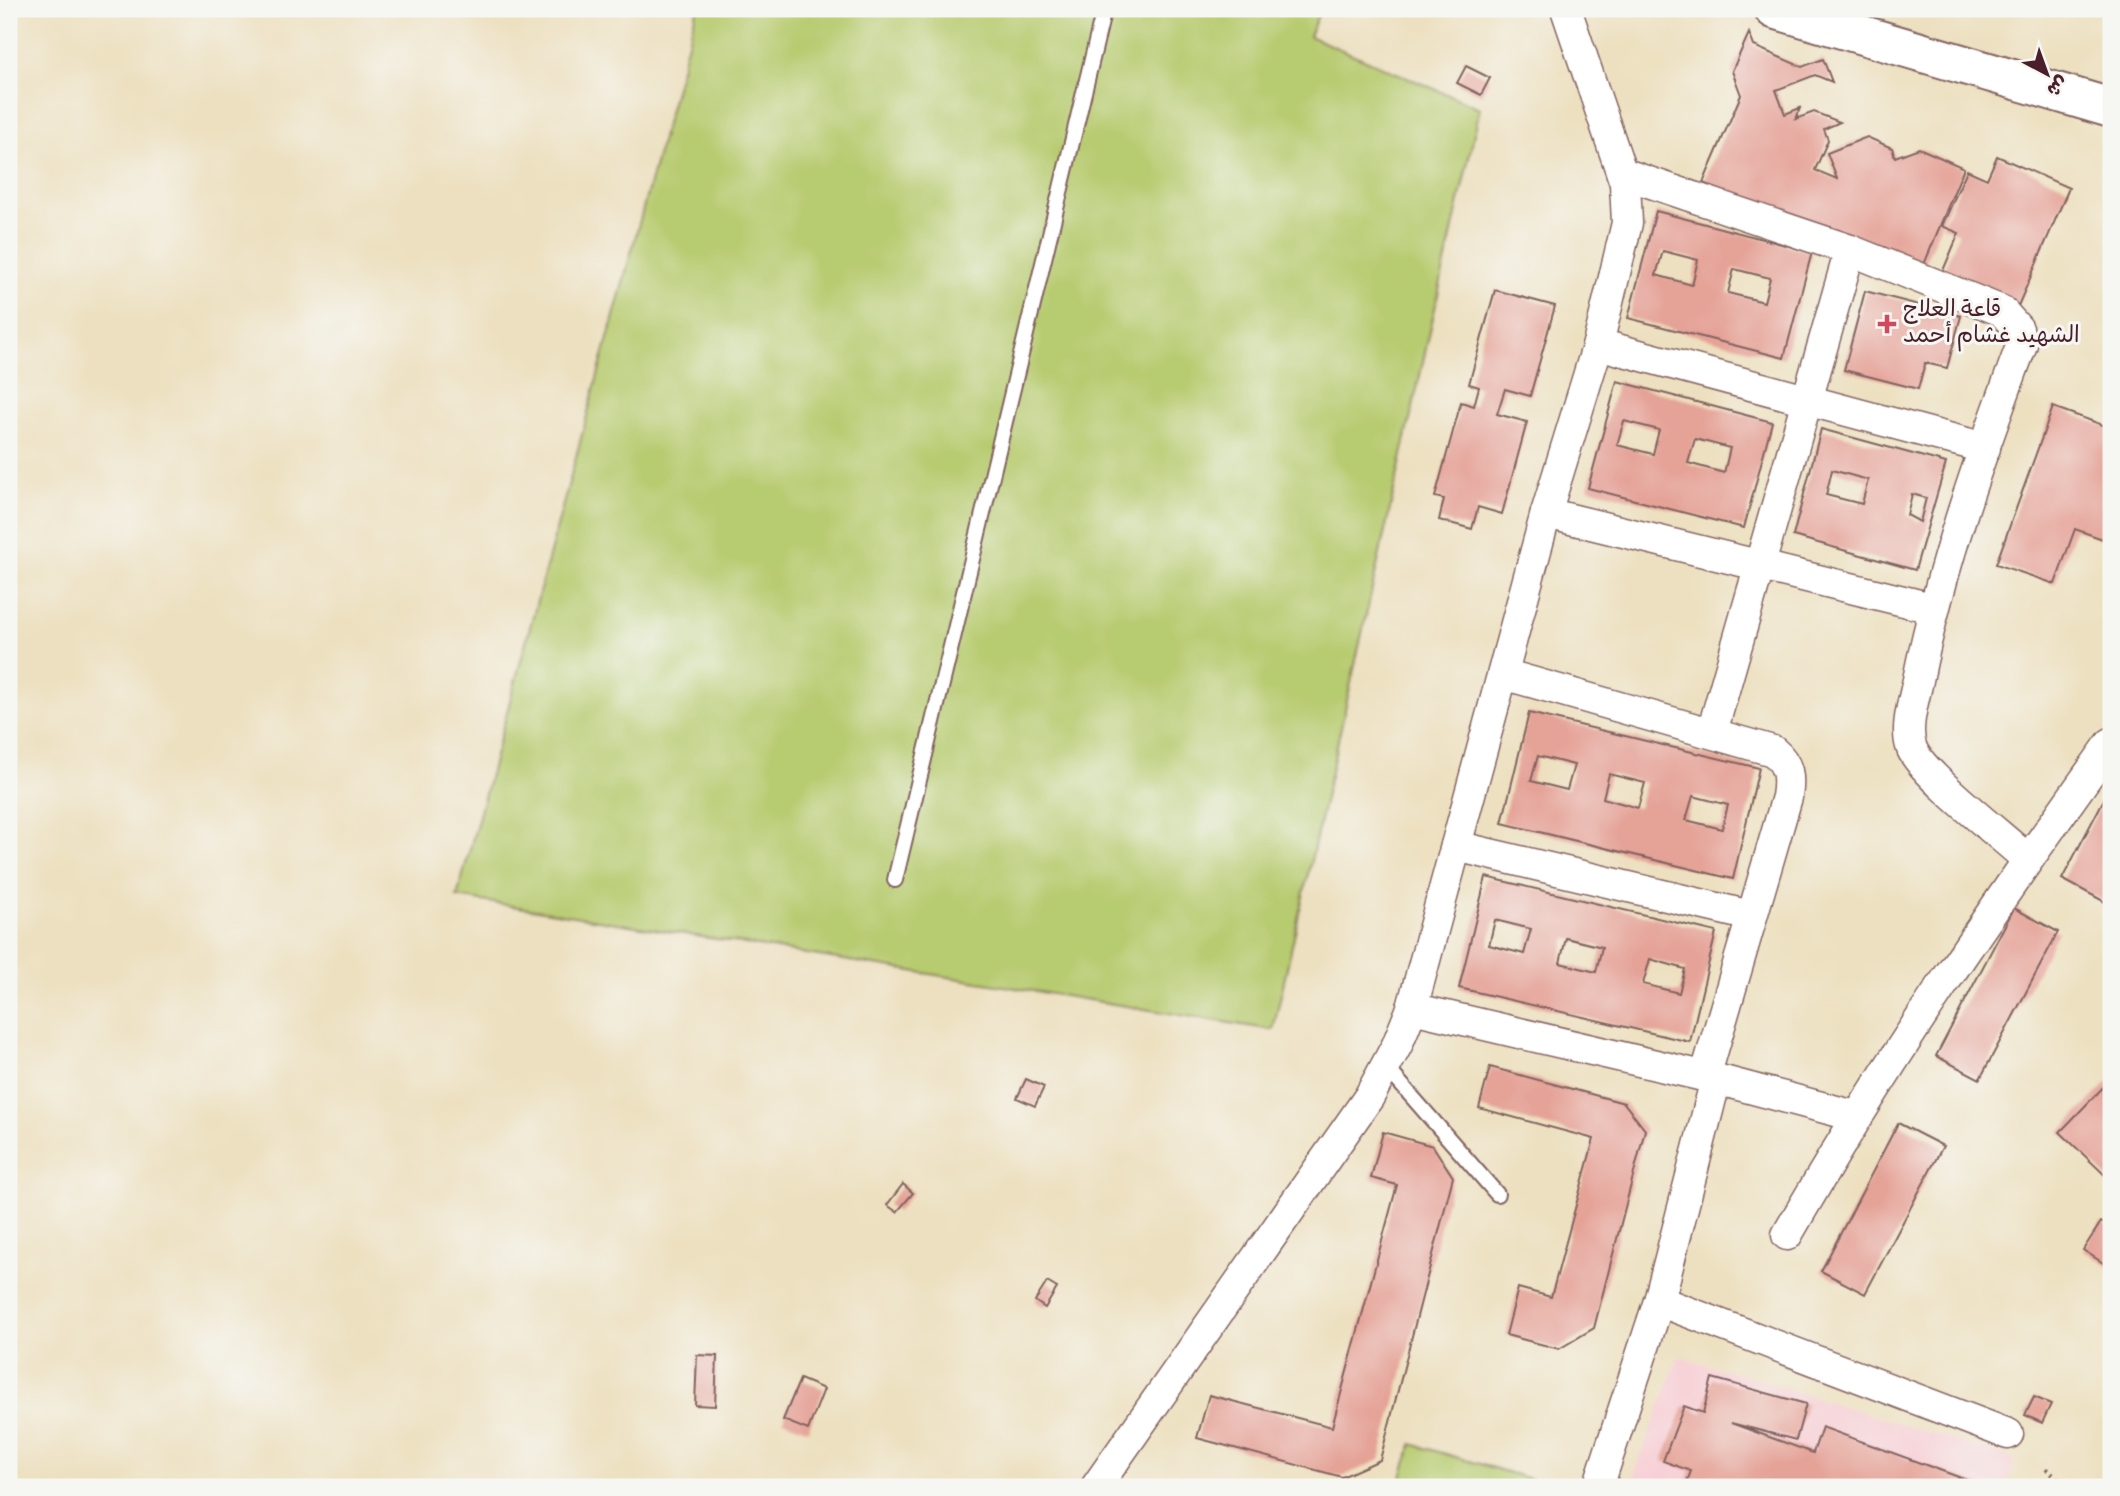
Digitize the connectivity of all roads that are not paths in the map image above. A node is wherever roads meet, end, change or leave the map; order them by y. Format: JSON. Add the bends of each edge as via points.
{"nodes":[{"id":1,"x":1104,"y":9,"type":"edge"},
{"id":2,"x":1566,"y":9,"type":"edge"},
{"id":3,"x":1774,"y":9,"type":"edge"},
{"id":4,"x":2111,"y":108,"type":"edge"},
{"id":5,"x":1622,"y":173,"type":"junction"},
{"id":6,"x":1850,"y":250,"type":"junction"},
{"id":7,"x":1598,"y":344,"type":"junction"},
{"id":8,"x":1805,"y":399,"type":"junction"},
{"id":9,"x":1985,"y":448,"type":"junction"},
{"id":10,"x":1546,"y":513,"type":"junction"},
{"id":11,"x":1760,"y":564,"type":"junction"},
{"id":12,"x":1932,"y":608,"type":"junction"},
{"id":13,"x":1503,"y":674,"type":"junction"},
{"id":14,"x":1712,"y":732,"type":"junction"},
{"id":15,"x":2111,"y":743,"type":"edge"},
{"id":16,"x":1456,"y":846,"type":"junction"},
{"id":17,"x":2028,"y":859,"type":"junction"},
{"id":18,"x":895,"y":880,"type":"dead end"},
{"id":19,"x":1751,"y":915,"type":"junction"},
{"id":20,"x":1412,"y":1008,"type":"junction"},
{"id":21,"x":1386,"y":1067,"type":"junction"},
{"id":22,"x":1711,"y":1078,"type":"junction"},
{"id":23,"x":1855,"y":1116,"type":"junction"},
{"id":24,"x":1497,"y":1194,"type":"dead end"},
{"id":25,"x":1787,"y":1235,"type":"dead end"},
{"id":26,"x":1659,"y":1301,"type":"junction"},
{"id":27,"x":2008,"y":1434,"type":"dead end"},
{"id":28,"x":1096,"y":1487,"type":"edge"},
{"id":29,"x":1598,"y":1487,"type":"edge"}],
"edges":[{"from":1,"to":18,"type":"lane"},
{"from":2,"to":5,"type":"street"},
{"from":3,"to":4,"type":"street"},
{"from":5,"to":6,"type":"street"},
{"from":5,"to":7,"type":"street","via":[[1627,223]]},
{"from":6,"to":8,"type":"street"},
{"from":6,"to":9,"type":"street","via":[[2011,318],[2022,335],[2022,344]]},
{"from":7,"to":8,"type":"street"},
{"from":7,"to":10,"type":"street"},
{"from":8,"to":9,"type":"street"},
{"from":8,"to":11,"type":"street"},
{"from":9,"to":12,"type":"street"},
{"from":10,"to":11,"type":"street"},
{"from":10,"to":13,"type":"street"},
{"from":11,"to":12,"type":"street"},
{"from":11,"to":14,"type":"street"},
{"from":12,"to":17,"type":"street","via":[[1911,713],[1912,748],[1926,769]]},
{"from":13,"to":14,"type":"street"},
{"from":13,"to":16,"type":"street"},
{"from":14,"to":19,"type":"street","via":[[1773,751],[1782,758],[1790,779]]},
{"from":15,"to":17,"type":"street"},
{"from":16,"to":19,"type":"street"},
{"from":16,"to":20,"type":"street"},
{"from":17,"to":23,"type":"street"},
{"from":19,"to":22,"type":"street"},
{"from":20,"to":21,"type":"street"},
{"from":20,"to":22,"type":"street"},
{"from":21,"to":24,"type":"lane"},
{"from":21,"to":28,"type":"street"},
{"from":22,"to":23,"type":"street"},
{"from":22,"to":26,"type":"street"},
{"from":23,"to":25,"type":"street"},
{"from":26,"to":27,"type":"street"},
{"from":26,"to":29,"type":"street"}]}
